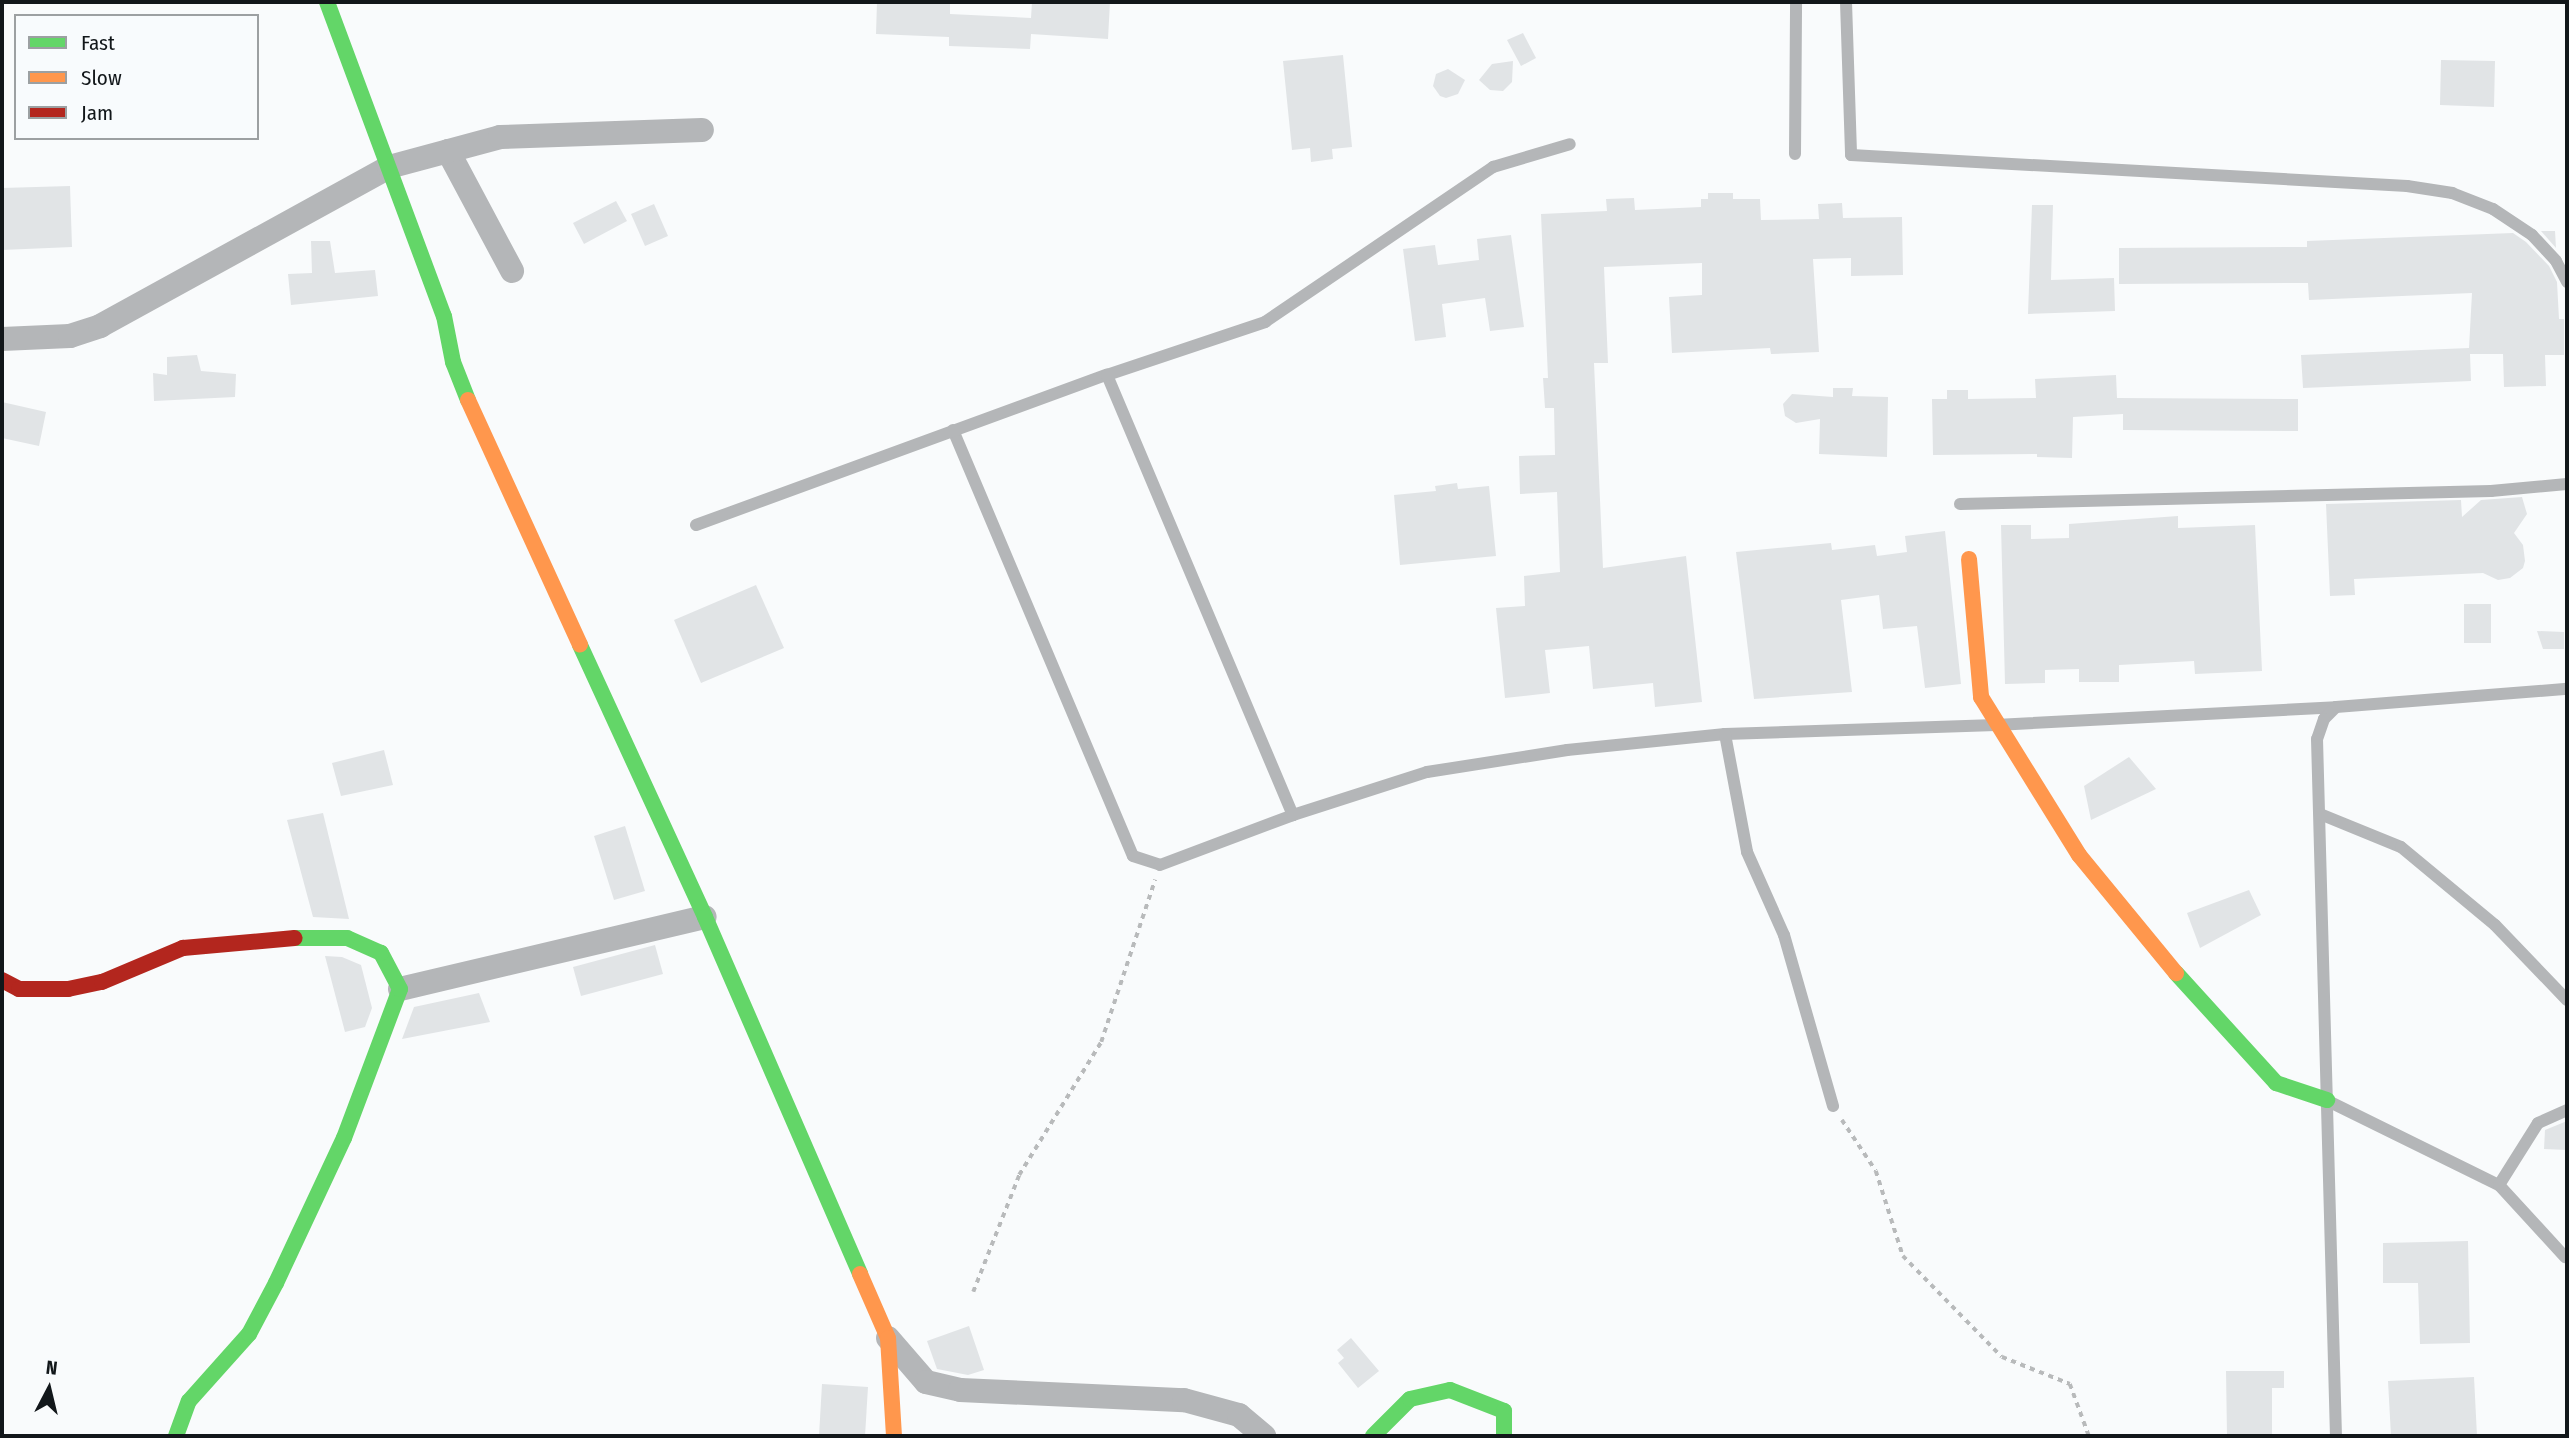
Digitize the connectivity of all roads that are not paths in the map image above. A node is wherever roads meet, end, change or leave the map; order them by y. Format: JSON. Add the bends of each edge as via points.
{"nodes":[{"id":1,"x":327,"y":2,"type":"edge"},
{"id":2,"x":1796,"y":2,"type":"edge"},
{"id":3,"x":1846,"y":2,"type":"edge"},
{"id":4,"x":702,"y":130,"type":"dead end"},
{"id":5,"x":1570,"y":144,"type":"dead end"},
{"id":6,"x":448,"y":151,"type":"junction"},
{"id":7,"x":1795,"y":154,"type":"dead end"},
{"id":8,"x":389,"y":167,"type":"junction"},
{"id":9,"x":512,"y":271,"type":"dead end"},
{"id":10,"x":2567,"y":282,"type":"edge"},
{"id":11,"x":2,"y":339,"type":"edge"},
{"id":12,"x":1107,"y":375,"type":"junction"},
{"id":13,"x":953,"y":430,"type":"junction"},
{"id":14,"x":2567,"y":484,"type":"edge"},
{"id":15,"x":1960,"y":504,"type":"dead end"},
{"id":16,"x":696,"y":525,"type":"dead end"},
{"id":17,"x":1969,"y":559,"type":"dead end"},
{"id":18,"x":2567,"y":689,"type":"edge"},
{"id":19,"x":2336,"y":707,"type":"junction"},
{"id":20,"x":1996,"y":725,"type":"junction"},
{"id":21,"x":1725,"y":734,"type":"junction"},
{"id":22,"x":2320,"y":814,"type":"junction"},
{"id":23,"x":1293,"y":815,"type":"junction"},
{"id":24,"x":705,"y":917,"type":"junction"},
{"id":25,"x":2,"y":980,"type":"edge"},
{"id":26,"x":400,"y":989,"type":"junction"},
{"id":27,"x":2567,"y":1000,"type":"edge"},
{"id":28,"x":2327,"y":1100,"type":"junction"},
{"id":29,"x":1833,"y":1106,"type":"road end"},
{"id":30,"x":2567,"y":1110,"type":"edge"},
{"id":31,"x":2499,"y":1185,"type":"junction"},
{"id":32,"x":2565,"y":1257,"type":"dead end"},
{"id":33,"x":888,"y":1338,"type":"junction"},
{"id":34,"x":176,"y":1436,"type":"edge"},
{"id":35,"x":894,"y":1436,"type":"edge"},
{"id":36,"x":1264,"y":1436,"type":"edge"},
{"id":37,"x":1373,"y":1436,"type":"edge"},
{"id":38,"x":1504,"y":1436,"type":"edge"},
{"id":39,"x":2336,"y":1436,"type":"edge"}],
"edges":[{"from":1,"to":8,"type":"street"},
{"from":2,"to":7,"type":"lane"},
{"from":3,"to":10,"type":"lane","via":[[1851,155],[2407,186],[2452,193],[2493,209],[2532,235],[2557,261]]},
{"from":4,"to":6,"type":"street","via":[[500,137]]},
{"from":5,"to":12,"type":"lane","via":[[1493,167],[1265,322]]},
{"from":6,"to":8,"type":"street"},
{"from":6,"to":9,"type":"street"},
{"from":8,"to":11,"type":"street","via":[[100,326],[71,336]]},
{"from":8,"to":24,"type":"street","via":[[444,316],[464,391]]},
{"from":12,"to":13,"type":"lane"},
{"from":12,"to":23,"type":"lane"},
{"from":13,"to":16,"type":"lane"},
{"from":13,"to":23,"type":"lane","via":[[1133,856],[1160,865]]},
{"from":14,"to":15,"type":"lane","via":[[2491,491]]},
{"from":17,"to":20,"type":"street","via":[[1981,697]]},
{"from":18,"to":19,"type":"lane"},
{"from":19,"to":20,"type":"lane"},
{"from":19,"to":22,"type":"lane","via":[[2323,719],[2318,739]]},
{"from":20,"to":21,"type":"lane"},
{"from":20,"to":28,"type":"street","via":[[2079,855],[2150,945],[2276,1083]]},
{"from":21,"to":23,"type":"lane","via":[[1567,750],[1427,772]]},
{"from":21,"to":29,"type":"lane","via":[[1747,852],[1784,935]]},
{"from":22,"to":27,"type":"lane","via":[[2401,847],[2495,925]]},
{"from":22,"to":28,"type":"lane"},
{"from":24,"to":26,"type":"street"},
{"from":24,"to":33,"type":"street"},
{"from":25,"to":26,"type":"street","via":[[19,989],[68,989],[102,982],[183,948],[313,936],[347,938],[381,953]]},
{"from":26,"to":34,"type":"street","via":[[344,1138],[276,1283],[248,1334],[190,1401]]},
{"from":28,"to":31,"type":"lane"},
{"from":28,"to":39,"type":"lane"},
{"from":30,"to":31,"type":"lane","via":[[2538,1123]]},
{"from":31,"to":32,"type":"lane"},
{"from":33,"to":35,"type":"street"},
{"from":33,"to":36,"type":"street","via":[[926,1382],[960,1390],[1184,1399],[1239,1415]]},
{"from":37,"to":38,"type":"street","via":[[1409,1399],[1450,1390],[1504,1411]]}]}
